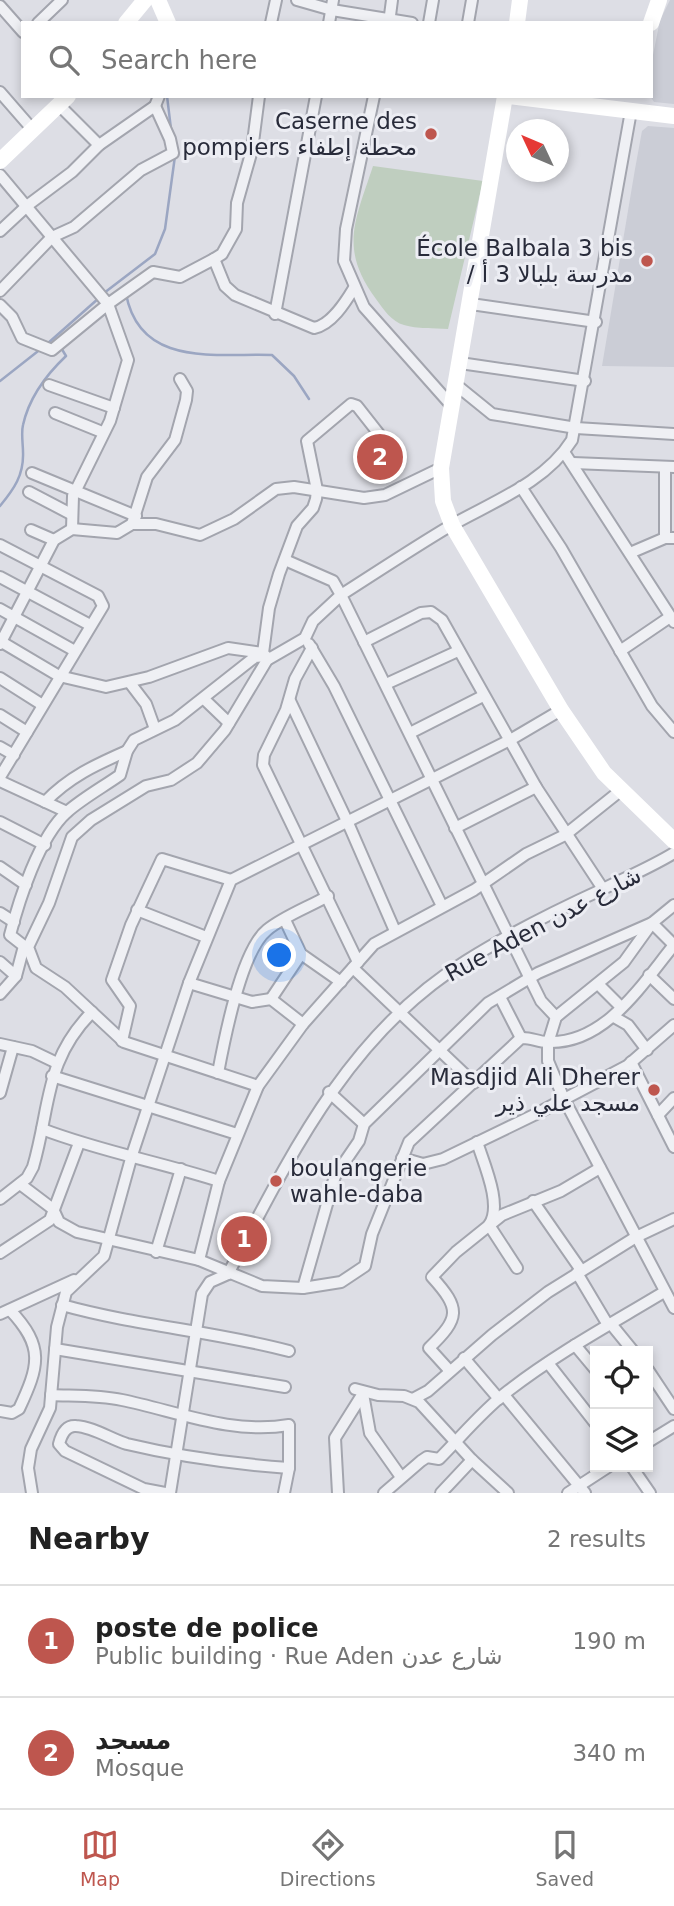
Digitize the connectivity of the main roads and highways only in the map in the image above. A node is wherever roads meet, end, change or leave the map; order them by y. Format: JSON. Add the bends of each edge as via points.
{"nodes":[{"id":1,"x":145,"y":0,"type":"edge"},
{"id":2,"x":158,"y":0,"type":"edge"},
{"id":3,"x":520,"y":0,"type":"edge"},
{"id":4,"x":659,"y":0,"type":"edge"},
{"id":5,"x":128,"y":21,"type":"edge"},
{"id":6,"x":167,"y":21,"type":"edge"},
{"id":7,"x":517,"y":21,"type":"edge"},
{"id":8,"x":652,"y":21,"type":"edge"},
{"id":9,"x":507,"y":98,"type":"edge"},
{"id":10,"x":538,"y":98,"type":"edge"},
{"id":11,"x":64,"y":101,"type":"edge"},
{"id":12,"x":632,"y":104,"type":"edge"},
{"id":13,"x":674,"y":116,"type":"edge"},
{"id":14,"x":0,"y":161,"type":"edge"},
{"id":15,"x":674,"y":841,"type":"edge"}],
"edges":[{"from":1,"to":5,"type":"main road"},
{"from":2,"to":6,"type":"main road"},
{"from":3,"to":7,"type":"main road"},
{"from":4,"to":8,"type":"main road"},
{"from":9,"to":15,"type":"main road","via":[[441,468],[443,500],[452,525],[561,710],[604,773]]},
{"from":10,"to":12,"type":"main road"},
{"from":11,"to":14,"type":"main road"},
{"from":12,"to":13,"type":"main road"}]}
